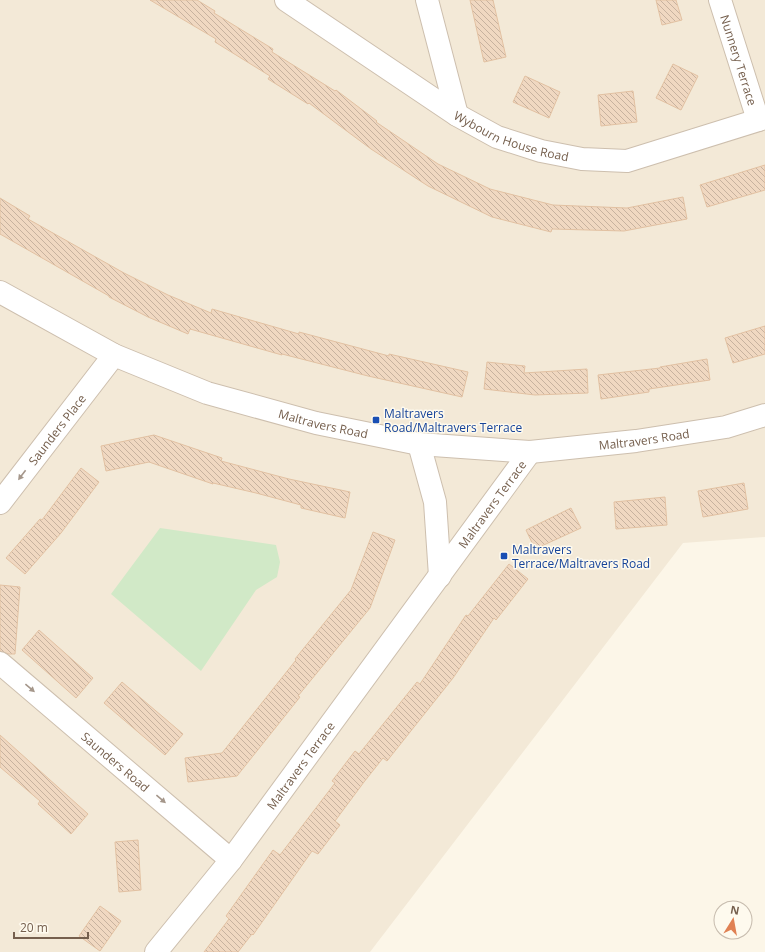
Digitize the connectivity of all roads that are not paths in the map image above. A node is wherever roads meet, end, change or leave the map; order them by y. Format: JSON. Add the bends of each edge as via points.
{"nodes":[{"id":1,"x":286,"y":0,"type":"edge"},
{"id":2,"x":427,"y":0,"type":"edge"},
{"id":3,"x":720,"y":0,"type":"edge"},
{"id":4,"x":457,"y":115,"type":"junction"},
{"id":5,"x":761,"y":119,"type":"edge"},
{"id":6,"x":0,"y":292,"type":"edge"},
{"id":7,"x":114,"y":355,"type":"junction"},
{"id":8,"x":765,"y":415,"type":"edge"},
{"id":9,"x":420,"y":444,"type":"junction"},
{"id":10,"x":530,"y":452,"type":"junction"},
{"id":11,"x":0,"y":504,"type":"edge"},
{"id":12,"x":440,"y":576,"type":"junction"},
{"id":13,"x":0,"y":663,"type":"edge"},
{"id":14,"x":231,"y":860,"type":"junction"},
{"id":15,"x":156,"y":952,"type":"edge"}],
"edges":[{"from":1,"to":4,"type":"street","name":"Wybourn House Road"},
{"from":2,"to":4,"type":"street"},
{"from":3,"to":5,"type":"street","name":"Nunnery Terrace"},
{"from":4,"to":5,"type":"street","name":"Wybourn House Road","via":[[497,137],[541,151],[582,159],[627,161]]},
{"from":6,"to":7,"type":"street","name":"Maltravers Road"},
{"from":7,"to":9,"type":"street","name":"Maltravers Road","via":[[207,393],[316,423]]},
{"from":7,"to":11,"type":"street","name":"Saunders Place","one_way":true},
{"from":8,"to":10,"type":"street","name":"Maltravers Road","via":[[726,427],[636,441]]},
{"from":9,"to":10,"type":"street","name":"Maltravers Road"},
{"from":9,"to":12,"type":"street","name":"Maltravers Terrace","via":[[435,502]]},
{"from":10,"to":12,"type":"street","name":"Maltravers Terrace"},
{"from":12,"to":14,"type":"street","name":"Maltravers Terrace"},
{"from":13,"to":14,"type":"street","name":"Saunders Road","one_way":true},
{"from":14,"to":15,"type":"street","name":"Maltravers Terrace"}]}
